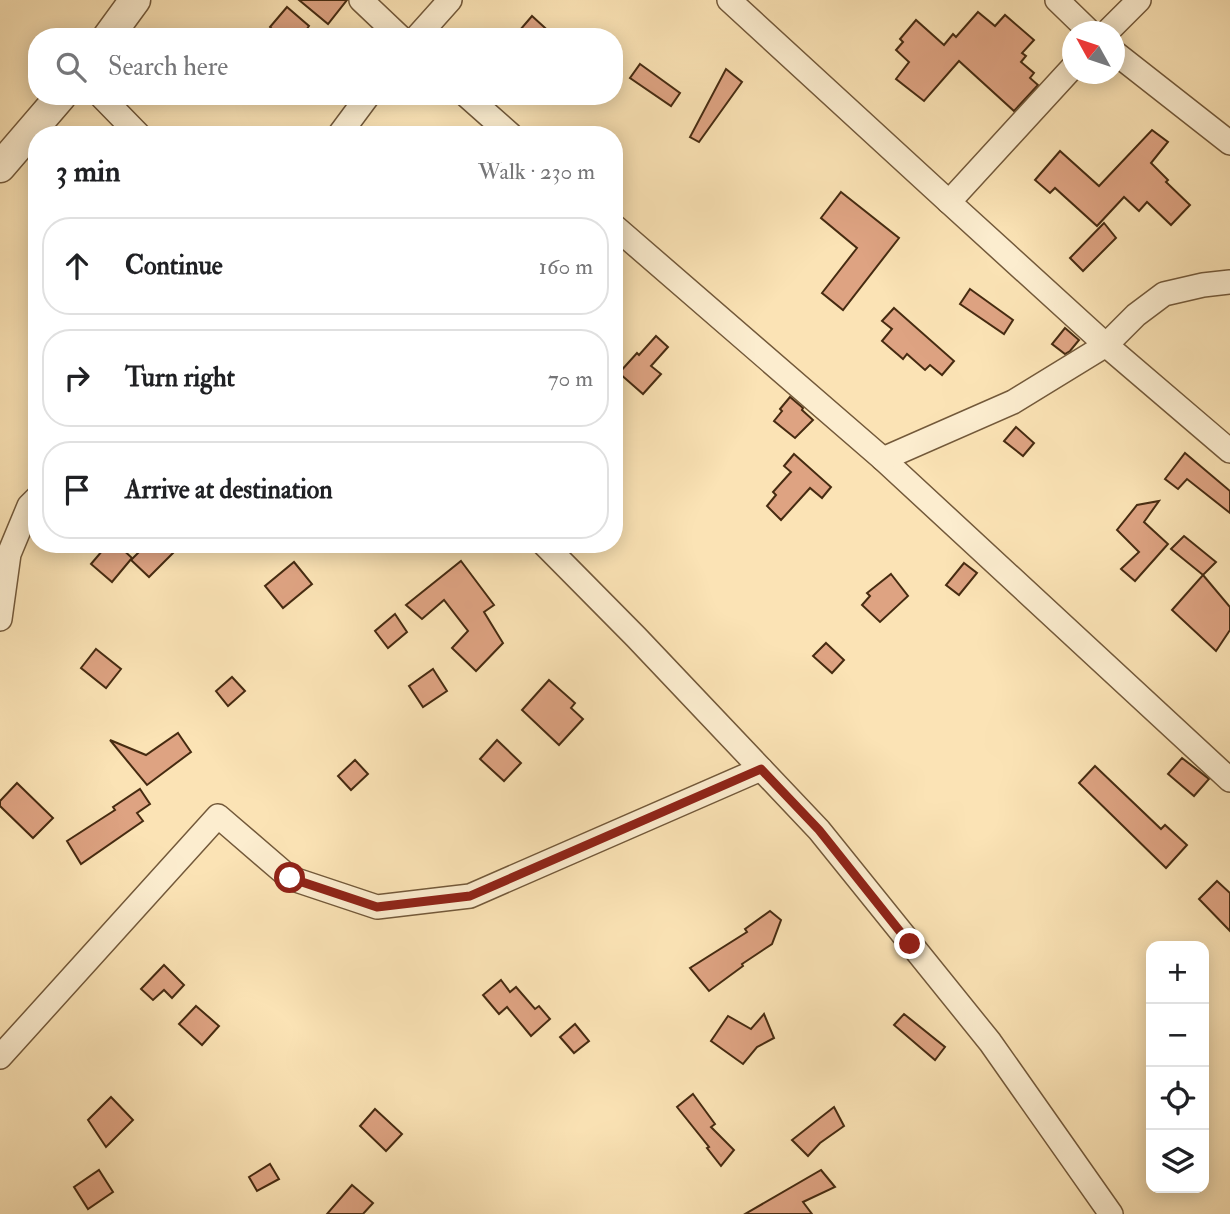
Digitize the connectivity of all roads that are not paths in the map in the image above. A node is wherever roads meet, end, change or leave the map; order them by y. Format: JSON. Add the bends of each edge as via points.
{"nodes":[{"id":1,"x":135,"y":0,"type":"edge"},
{"id":2,"x":361,"y":0,"type":"edge"},
{"id":3,"x":450,"y":0,"type":"edge"},
{"id":4,"x":729,"y":0,"type":"edge"},
{"id":5,"x":1057,"y":0,"type":"edge"},
{"id":6,"x":1139,"y":0,"type":"edge"},
{"id":7,"x":1079,"y":21,"type":"edge"},
{"id":8,"x":1118,"y":21,"type":"edge"},
{"id":9,"x":115,"y":28,"type":"edge"},
{"id":10,"x":391,"y":28,"type":"edge"},
{"id":11,"x":425,"y":28,"type":"edge"},
{"id":12,"x":1125,"y":60,"type":"edge"},
{"id":13,"x":1062,"y":80,"type":"edge"},
{"id":14,"x":53,"y":105,"type":"edge"},
{"id":15,"x":110,"y":105,"type":"edge"},
{"id":16,"x":361,"y":105,"type":"edge"},
{"id":17,"x":477,"y":105,"type":"edge"},
{"id":18,"x":35,"y":126,"type":"edge"},
{"id":19,"x":130,"y":126,"type":"edge"},
{"id":20,"x":346,"y":126,"type":"edge"},
{"id":21,"x":501,"y":126,"type":"edge"},
{"id":22,"x":28,"y":134,"type":"edge"},
{"id":23,"x":1230,"y":143,"type":"edge"},
{"id":24,"x":0,"y":167,"type":"edge"},
{"id":25,"x":949,"y":202,"type":"junction"},
{"id":26,"x":623,"y":234,"type":"edge"},
{"id":27,"x":1230,"y":282,"type":"edge"},
{"id":28,"x":1106,"y":345,"type":"junction"},
{"id":29,"x":1230,"y":452,"type":"edge"},
{"id":30,"x":883,"y":459,"type":"junction"},
{"id":31,"x":28,"y":508,"type":"edge"},
{"id":32,"x":553,"y":553,"type":"edge"},
{"id":33,"x":0,"y":620,"type":"edge"},
{"id":34,"x":761,"y":769,"type":"junction"},
{"id":35,"x":1230,"y":780,"type":"edge"},
{"id":36,"x":79,"y":968,"type":"junction"},
{"id":37,"x":0,"y":1046,"type":"edge"},
{"id":38,"x":0,"y":1057,"type":"edge"},
{"id":39,"x":1111,"y":1214,"type":"edge"}],
"edges":[{"from":1,"to":9,"type":"street"},
{"from":2,"to":10,"type":"street"},
{"from":3,"to":11,"type":"street"},
{"from":4,"to":25,"type":"street"},
{"from":5,"to":7,"type":"street"},
{"from":6,"to":8,"type":"street"},
{"from":12,"to":23,"type":"street"},
{"from":13,"to":25,"type":"street"},
{"from":14,"to":18,"type":"street"},
{"from":15,"to":19,"type":"street"},
{"from":16,"to":20,"type":"street"},
{"from":17,"to":21,"type":"street"},
{"from":22,"to":24,"type":"street"},
{"from":25,"to":28,"type":"street"},
{"from":26,"to":30,"type":"street"},
{"from":27,"to":28,"type":"street","via":[[1164,294]]},
{"from":28,"to":29,"type":"street"},
{"from":28,"to":30,"type":"street","via":[[1013,402]]},
{"from":30,"to":35,"type":"street"},
{"from":31,"to":33,"type":"street","via":[[9,555]]},
{"from":32,"to":34,"type":"street"},
{"from":34,"to":36,"type":"street","via":[[470,896],[377,907],[290,878],[218,816]]},
{"from":34,"to":39,"type":"street","via":[[819,830],[990,1042]]},
{"from":36,"to":37,"type":"street","via":[[15,1039]]},
{"from":36,"to":38,"type":"street"}]}
